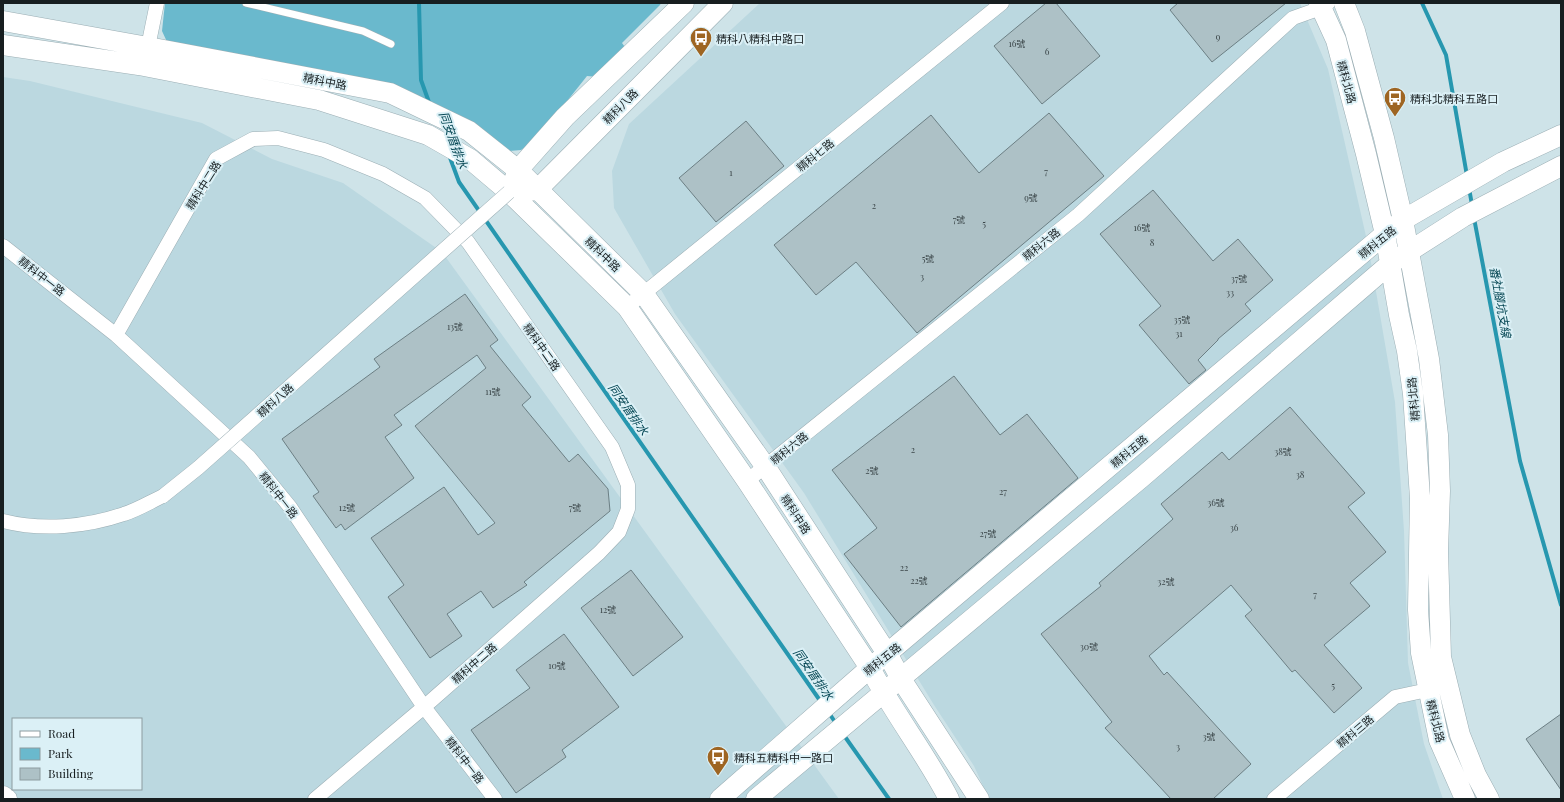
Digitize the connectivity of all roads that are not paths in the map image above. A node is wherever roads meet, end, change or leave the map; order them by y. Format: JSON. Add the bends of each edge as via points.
{"nodes":[{"id":1,"x":157,"y":3,"type":"edge"},
{"id":2,"x":246,"y":3,"type":"edge"},
{"id":3,"x":684,"y":3,"type":"edge"},
{"id":4,"x":723,"y":3,"type":"edge"},
{"id":5,"x":1002,"y":3,"type":"edge"},
{"id":6,"x":1344,"y":3,"type":"edge"},
{"id":7,"x":1323,"y":5,"type":"edge"},
{"id":8,"x":3,"y":21,"type":"edge"},
{"id":9,"x":391,"y":44,"type":"dead end"},
{"id":10,"x":3,"y":45,"type":"edge"},
{"id":11,"x":148,"y":47,"type":"junction"},
{"id":12,"x":1561,"y":135,"type":"edge"},
{"id":13,"x":1561,"y":166,"type":"edge"},
{"id":14,"x":518,"y":170,"type":"junction"},
{"id":15,"x":537,"y":190,"type":"junction"},
{"id":16,"x":509,"y":192,"type":"junction"},
{"id":17,"x":1404,"y":220,"type":"junction"},
{"id":18,"x":1385,"y":234,"type":"junction"},
{"id":19,"x":3,"y":246,"type":"edge"},
{"id":20,"x":1410,"y":251,"type":"junction"},
{"id":21,"x":1391,"y":263,"type":"junction"},
{"id":22,"x":644,"y":294,"type":"junction"},
{"id":23,"x":627,"y":307,"type":"junction"},
{"id":24,"x":116,"y":335,"type":"junction"},
{"id":25,"x":765,"y":466,"type":"junction"},
{"id":26,"x":747,"y":481,"type":"junction"},
{"id":27,"x":3,"y":521,"type":"edge"},
{"id":28,"x":888,"y":655,"type":"junction"},
{"id":29,"x":870,"y":668,"type":"junction"},
{"id":30,"x":901,"y":679,"type":"junction"},
{"id":31,"x":1448,"y":687,"type":"junction"},
{"id":32,"x":1428,"y":690,"type":"junction"},
{"id":33,"x":883,"y":692,"type":"junction"},
{"id":34,"x":424,"y":707,"type":"junction"},
{"id":35,"x":3,"y":796,"type":"edge"},
{"id":36,"x":7,"y":799,"type":"edge"},
{"id":37,"x":315,"y":799,"type":"edge"},
{"id":38,"x":495,"y":799,"type":"edge"},
{"id":39,"x":720,"y":799,"type":"edge"},
{"id":40,"x":756,"y":799,"type":"edge"},
{"id":41,"x":949,"y":799,"type":"edge"},
{"id":42,"x":979,"y":799,"type":"edge"},
{"id":43,"x":1274,"y":799,"type":"edge"},
{"id":44,"x":1465,"y":799,"type":"edge"},
{"id":45,"x":1489,"y":799,"type":"edge"}],
"edges":[{"from":1,"to":11,"type":"street"},
{"from":2,"to":9,"type":"lane","via":[[363,31]]},
{"from":3,"to":14,"type":"street","name":"精科八路","via":[[565,117]]},
{"from":4,"to":15,"type":"street","name":"精科八路"},
{"from":5,"to":22,"type":"street","name":"精科七路"},
{"from":6,"to":17,"type":"street","name":"精科北路","via":[[1355,31]]},
{"from":7,"to":18,"type":"street","name":"精科北路","via":[[1336,40]]},
{"from":7,"to":25,"type":"street","name":"精科六路","via":[[1293,18],[1078,215]]},
{"from":8,"to":11,"type":"street","name":"精科中路"},
{"from":10,"to":16,"type":"street","name":"精科中路","via":[[139,65],[319,100],[428,135],[470,159]]},
{"from":11,"to":14,"type":"street","name":"精科中路","via":[[390,93],[469,131]]},
{"from":12,"to":17,"type":"street","name":"精科五路","via":[[1503,162]]},
{"from":13,"to":20,"type":"street","via":[[1463,217]]},
{"from":14,"to":15,"type":"street","name":"精科中路"},
{"from":14,"to":16,"type":"street","name":"精科八路"},
{"from":15,"to":16,"type":"street"},
{"from":15,"to":22,"type":"street","name":"精科中路"},
{"from":16,"to":23,"type":"street","name":"精科中路"},
{"from":16,"to":27,"type":"street","name":"精科八路","bridge":true,"via":[[198,468],[163,496],[124,514],[85,524],[65,527]]},
{"from":17,"to":18,"type":"street","name":"精科五路"},
{"from":17,"to":20,"type":"street","name":"精科北路"},
{"from":18,"to":21,"type":"street","name":"精科北路"},
{"from":18,"to":28,"type":"street","name":"精科五路"},
{"from":19,"to":24,"type":"street","name":"精科中一路"},
{"from":20,"to":21,"type":"street"},
{"from":20,"to":31,"type":"street","name":"精科北路","via":[[1429,359],[1438,435],[1441,657]]},
{"from":21,"to":30,"type":"street","via":[[1135,483]]},
{"from":21,"to":32,"type":"street","name":"精科北路","via":[[1413,394],[1420,498],[1420,653]]},
{"from":22,"to":23,"type":"street","name":"精科七路"},
{"from":22,"to":25,"type":"street","name":"精科中路"},
{"from":23,"to":26,"type":"street","name":"精科中路"},
{"from":24,"to":34,"type":"street","name":"精科中一路","via":[[249,458],[286,501]]},
{"from":24,"to":34,"type":"street","name":"精科中二路","via":[[216,159],[253,139],[278,138],[324,150],[383,174],[425,198],[468,242],[612,447],[628,485],[628,509],[619,532],[599,553]]},
{"from":25,"to":26,"type":"street","name":"精科六路"},
{"from":25,"to":28,"type":"street","name":"精科中路"},
{"from":26,"to":29,"type":"street","name":"精科中路"},
{"from":28,"to":29,"type":"street","name":"精科五路"},
{"from":28,"to":30,"type":"street","name":"精科中路"},
{"from":29,"to":33,"type":"street","name":"精科中路"},
{"from":29,"to":39,"type":"street","name":"精科五路"},
{"from":30,"to":33,"type":"street"},
{"from":30,"to":42,"type":"street","name":"精科中路"},
{"from":31,"to":32,"type":"street","name":"精科三路"},
{"from":31,"to":45,"type":"street","name":"精科北路","via":[[1460,734],[1476,775]]},
{"from":32,"to":43,"type":"street","name":"精科三路","via":[[1395,697]]},
{"from":32,"to":44,"type":"street","name":"精科北路","via":[[1439,740]]},
{"from":33,"to":40,"type":"street"},
{"from":33,"to":41,"type":"street","name":"精科中路"},
{"from":34,"to":37,"type":"street","name":"精科中二路"},
{"from":34,"to":38,"type":"street","name":"精科中一路"},
{"from":35,"to":36,"type":"street"}]}
